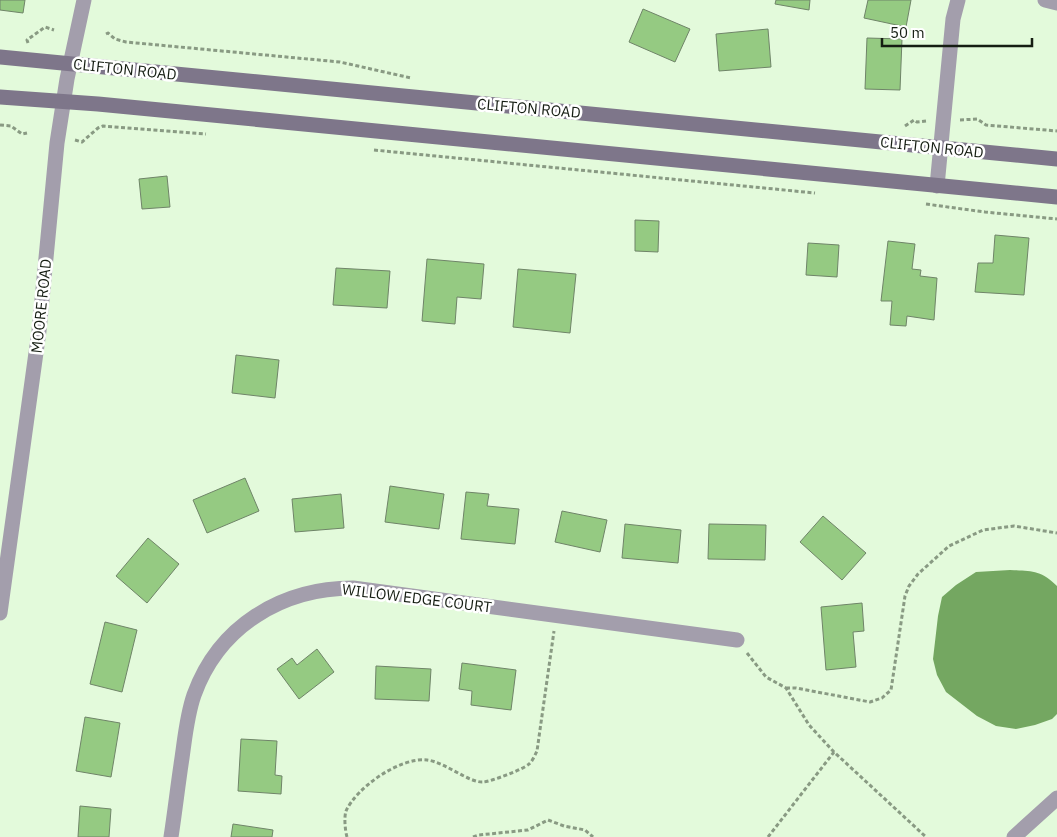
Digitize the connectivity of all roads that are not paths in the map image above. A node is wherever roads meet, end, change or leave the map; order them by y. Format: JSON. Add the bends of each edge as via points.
{"nodes":[{"id":1,"x":84,"y":0,"type":"edge"},
{"id":2,"x":958,"y":0,"type":"edge"},
{"id":3,"x":1045,"y":0,"type":"edge"},
{"id":4,"x":1057,"y":3,"type":"edge"},
{"id":5,"x":0,"y":57,"type":"edge"},
{"id":6,"x":70,"y":63,"type":"junction"},
{"id":7,"x":0,"y":97,"type":"edge"},
{"id":8,"x":64,"y":101,"type":"junction"},
{"id":9,"x":941,"y":148,"type":"junction"},
{"id":10,"x":1057,"y":160,"type":"edge"},
{"id":11,"x":938,"y":186,"type":"junction"},
{"id":12,"x":1057,"y":197,"type":"edge"},
{"id":13,"x":0,"y":613,"type":"edge"},
{"id":14,"x":737,"y":640,"type":"road end"},
{"id":15,"x":1057,"y":798,"type":"edge"},
{"id":16,"x":171,"y":837,"type":"edge"},
{"id":17,"x":1014,"y":837,"type":"edge"}],
"edges":[{"from":1,"to":6,"type":"street","name":"MOORE ROAD"},
{"from":2,"to":9,"type":"street","via":[[953,19]]},
{"from":3,"to":4,"type":"street"},
{"from":5,"to":6,"type":"main road","name":"CLIFTON ROAD"},
{"from":6,"to":8,"type":"street","name":"MOORE ROAD"},
{"from":6,"to":9,"type":"main road","name":"CLIFTON ROAD"},
{"from":7,"to":8,"type":"main road"},
{"from":8,"to":11,"type":"main road"},
{"from":8,"to":13,"type":"street","name":"MOORE ROAD","via":[[39,331]]},
{"from":9,"to":10,"type":"main road","name":"CLIFTON ROAD"},
{"from":9,"to":11,"type":"street"},
{"from":11,"to":12,"type":"main road"},
{"from":14,"to":16,"type":"street","name":"WILLOW EDGE COURT","via":[[353,588],[314,591],[276,603],[251,618],[232,635],[199,682],[190,709]]},
{"from":15,"to":17,"type":"street"}]}
